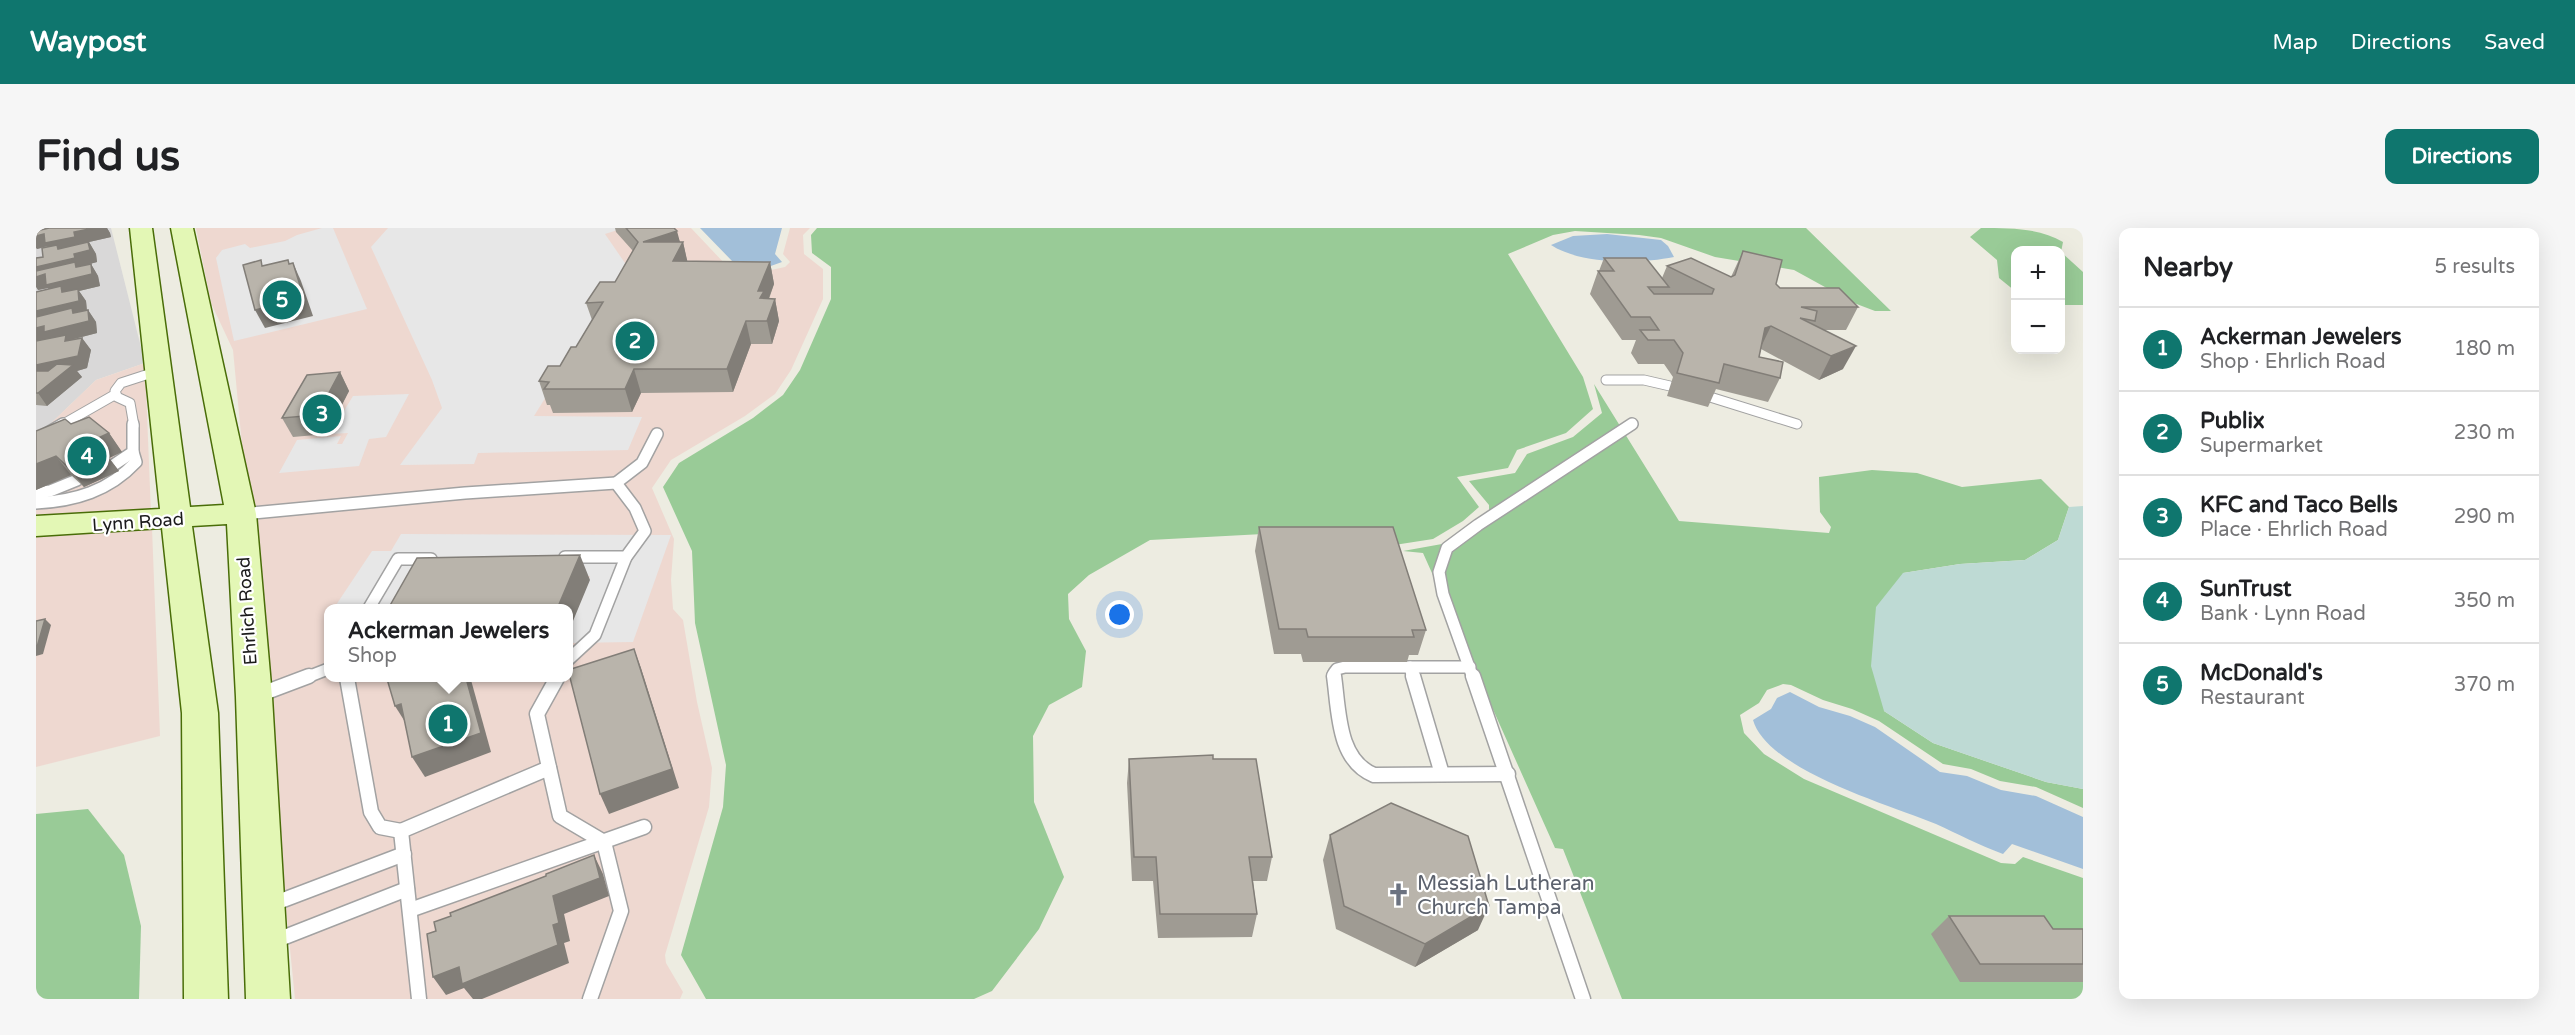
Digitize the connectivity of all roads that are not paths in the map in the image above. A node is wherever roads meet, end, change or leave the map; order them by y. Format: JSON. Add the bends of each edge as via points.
{"nodes":[{"id":1,"x":141,"y":228,"type":"edge"},
{"id":2,"x":182,"y":228,"type":"edge"},
{"id":3,"x":158,"y":371,"type":"junction"},
{"id":4,"x":1606,"y":380,"type":"dead end"},
{"id":5,"x":1670,"y":386,"type":"dead end"},
{"id":6,"x":116,"y":394,"type":"junction"},
{"id":7,"x":1710,"y":397,"type":"edge"},
{"id":8,"x":1632,"y":424,"type":"dead end"},
{"id":9,"x":1797,"y":424,"type":"dead end"},
{"id":10,"x":657,"y":434,"type":"dead end"},
{"id":11,"x":36,"y":440,"type":"edge"},
{"id":12,"x":133,"y":452,"type":"junction"},
{"id":13,"x":112,"y":466,"type":"dead end"},
{"id":14,"x":77,"y":480,"type":"edge"},
{"id":15,"x":616,"y":483,"type":"junction"},
{"id":16,"x":36,"y":493,"type":"edge"},
{"id":17,"x":36,"y":503,"type":"edge"},
{"id":18,"x":241,"y":514,"type":"junction"},
{"id":19,"x":176,"y":519,"type":"junction"},
{"id":20,"x":36,"y":526,"type":"edge"},
{"id":21,"x":555,"y":557,"type":"edge"},
{"id":22,"x":626,"y":557,"type":"junction"},
{"id":23,"x":448,"y":558,"type":"edge"},
{"id":24,"x":372,"y":604,"type":"edge"},
{"id":25,"x":573,"y":655,"type":"edge"},
{"id":26,"x":1410,"y":667,"type":"junction"},
{"id":27,"x":1470,"y":667,"type":"junction"},
{"id":28,"x":324,"y":671,"type":"edge"},
{"id":29,"x":348,"y":682,"type":"edge"},
{"id":30,"x":555,"y":682,"type":"edge"},
{"id":31,"x":254,"y":697,"type":"junction"},
{"id":32,"x":549,"y":768,"type":"junction"},
{"id":33,"x":1442,"y":774,"type":"junction"},
{"id":34,"x":1508,"y":774,"type":"junction"},
{"id":35,"x":644,"y":827,"type":"dead end"},
{"id":36,"x":401,"y":831,"type":"junction"},
{"id":37,"x":604,"y":842,"type":"junction"},
{"id":38,"x":404,"y":854,"type":"junction"},
{"id":39,"x":407,"y":889,"type":"junction"},
{"id":40,"x":410,"y":910,"type":"junction"},
{"id":41,"x":265,"y":926,"type":"junction"},
{"id":42,"x":206,"y":999,"type":"edge"},
{"id":43,"x":268,"y":999,"type":"edge"},
{"id":44,"x":419,"y":999,"type":"edge"},
{"id":45,"x":590,"y":999,"type":"edge"},
{"id":46,"x":1583,"y":999,"type":"edge"}],
"edges":[{"from":1,"to":3,"type":"main road"},
{"from":2,"to":18,"type":"main road","name":"Ehrlich Road"},
{"from":3,"to":6,"type":"lane","via":[[121,382]]},
{"from":3,"to":19,"type":"main road"},
{"from":4,"to":5,"type":"lane","via":[[1644,380]]},
{"from":6,"to":11,"type":"lane","via":[[99,400]]},
{"from":6,"to":12,"type":"lane","via":[[130,403],[135,434]]},
{"from":7,"to":9,"type":"lane"},
{"from":8,"to":27,"type":"lane","via":[[1447,548],[1439,572],[1443,594]]},
{"from":10,"to":15,"type":"lane","via":[[642,463]]},
{"from":12,"to":13,"type":"lane"},
{"from":12,"to":17,"type":"lane","via":[[136,462],[111,486],[88,495]]},
{"from":14,"to":16,"type":"lane"},
{"from":15,"to":18,"type":"lane"},
{"from":15,"to":22,"type":"lane","via":[[635,508],[645,531]]},
{"from":18,"to":19,"type":"main road","name":"Lynn Road"},
{"from":18,"to":31,"type":"main road","name":"Ehrlich Road"},
{"from":19,"to":20,"type":"main road","name":"Lynn Road"},
{"from":19,"to":42,"type":"main road","via":[[200,712]]},
{"from":21,"to":22,"type":"lane"},
{"from":22,"to":25,"type":"lane","via":[[595,635]]},
{"from":23,"to":24,"type":"lane","via":[[398,559]]},
{"from":26,"to":27,"type":"lane"},
{"from":26,"to":33,"type":"lane"},
{"from":26,"to":33,"type":"lane","via":[[1345,667],[1334,673],[1347,747],[1354,763],[1374,775]]},
{"from":27,"to":34,"type":"lane"},
{"from":28,"to":31,"type":"lane"},
{"from":29,"to":36,"type":"lane","via":[[371,812],[380,827]]},
{"from":30,"to":32,"type":"lane","via":[[537,714]]},
{"from":31,"to":41,"type":"main road","name":"Ehrlich Road"},
{"from":32,"to":36,"type":"lane"},
{"from":32,"to":37,"type":"lane","via":[[560,816]]},
{"from":33,"to":34,"type":"lane"},
{"from":34,"to":46,"type":"lane"},
{"from":35,"to":37,"type":"lane"},
{"from":36,"to":38,"type":"lane"},
{"from":37,"to":40,"type":"lane"},
{"from":37,"to":45,"type":"lane","via":[[621,911]]},
{"from":38,"to":39,"type":"lane"},
{"from":38,"to":41,"type":"lane"},
{"from":39,"to":40,"type":"lane"},
{"from":39,"to":41,"type":"lane"},
{"from":40,"to":44,"type":"lane"},
{"from":41,"to":43,"type":"main road","name":"Ehrlich Road"}]}
